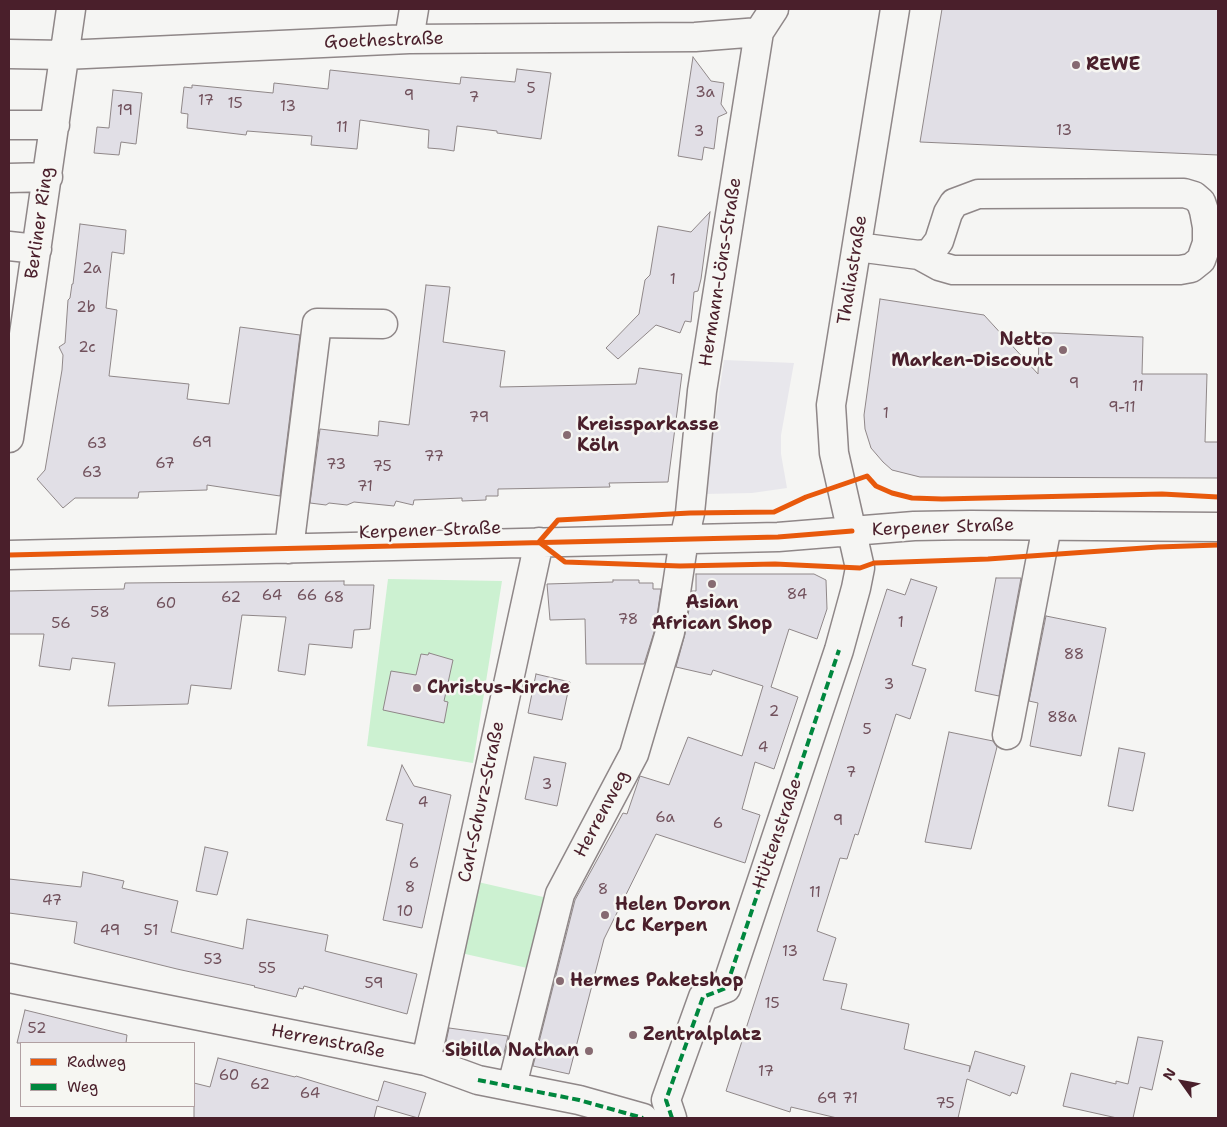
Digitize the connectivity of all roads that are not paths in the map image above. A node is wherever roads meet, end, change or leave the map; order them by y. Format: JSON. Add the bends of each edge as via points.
{"nodes":[{"id":1,"x":71,"y":9,"type":"edge"},
{"id":2,"x":414,"y":9,"type":"edge"},
{"id":3,"x":774,"y":9,"type":"edge"},
{"id":4,"x":895,"y":9,"type":"edge"},
{"id":5,"x":759,"y":32,"type":"junction"},
{"id":6,"x":409,"y":39,"type":"junction"},
{"id":7,"x":9,"y":54,"type":"edge"},
{"id":8,"x":64,"y":55,"type":"junction"},
{"id":9,"x":9,"y":124,"type":"edge"},
{"id":10,"x":55,"y":125,"type":"junction"},
{"id":11,"x":48,"y":177,"type":"junction"},
{"id":12,"x":9,"y":178,"type":"edge"},
{"id":13,"x":9,"y":246,"type":"edge"},
{"id":14,"x":857,"y":247,"type":"junction"},
{"id":15,"x":36,"y":249,"type":"junction"},
{"id":16,"x":920,"y":255,"type":"junction"},
{"id":17,"x":383,"y":324,"type":"dead end"},
{"id":18,"x":10,"y":426,"type":"edge"},
{"id":19,"x":1047,"y":526,"type":"junction"},
{"id":20,"x":1218,"y":527,"type":"edge"},
{"id":21,"x":852,"y":531,"type":"junction"},
{"id":22,"x":684,"y":539,"type":"junction"},
{"id":23,"x":539,"y":542,"type":"junction"},
{"id":24,"x":288,"y":549,"type":"junction"},
{"id":25,"x":9,"y":556,"type":"edge"},
{"id":26,"x":1007,"y":735,"type":"dead end"},
{"id":27,"x":9,"y":978,"type":"edge"},
{"id":28,"x":426,"y":1061,"type":"junction"},
{"id":29,"x":512,"y":1086,"type":"junction"},
{"id":30,"x":643,"y":1118,"type":"edge"},
{"id":31,"x":672,"y":1118,"type":"edge"}],
"edges":[{"from":1,"to":8,"type":"street","name":"Berliner Ring"},
{"from":2,"to":6,"type":"street"},
{"from":3,"to":5,"type":"street","name":"Hermann-Löns-Straße"},
{"from":4,"to":14,"type":"street","name":"Thaliastraße"},
{"from":5,"to":6,"type":"street","name":"Goethestraße","via":[[695,37]]},
{"from":5,"to":22,"type":"street","name":"Hermann-Löns-Straße","via":[[702,391],[690,513]]},
{"from":6,"to":8,"type":"street","name":"Goethestraße"},
{"from":7,"to":8,"type":"street","name":"Goethestraße"},
{"from":8,"to":10,"type":"street","name":"Berliner Ring"},
{"from":9,"to":10,"type":"street"},
{"from":10,"to":11,"type":"street","name":"Berliner Ring"},
{"from":11,"to":12,"type":"street"},
{"from":11,"to":15,"type":"street","name":"Berliner Ring"},
{"from":13,"to":15,"type":"street"},
{"from":14,"to":16,"type":"street"},
{"from":14,"to":21,"type":"street","name":"Thaliastraße","via":[[831,405],[834,453]]},
{"from":15,"to":18,"type":"street","name":"Berliner Ring"},
{"from":16,"to":16,"type":"street","via":[[930,253],[940,241],[954,203],[978,194],[1184,193],[1201,202],[1207,226],[1207,243],[1201,260],[1191,268],[1180,270],[953,270]]},
{"from":17,"to":24,"type":"street","via":[[318,323]]},
{"from":19,"to":20,"type":"street","name":"Kerpener Straße"},
{"from":19,"to":21,"type":"street","name":"Kerpener Straße","via":[[914,526]]},
{"from":19,"to":26,"type":"street"},
{"from":21,"to":22,"type":"street","name":"Kerpener Straße"},
{"from":21,"to":31,"type":"street","name":"Hüttenstraße","via":[[860,568],[839,650],[726,988],[703,997],[666,1100]]},
{"from":22,"to":23,"type":"street","name":"Kerpener Straße"},
{"from":22,"to":29,"type":"street","name":"Herrenweg","via":[[670,632],[634,754],[560,894]]},
{"from":23,"to":24,"type":"street","name":"Kerpener Straße"},
{"from":23,"to":28,"type":"street","name":"Carl-Schurz-Straße"},
{"from":24,"to":25,"type":"street","name":"Kerpener Straße"},
{"from":27,"to":28,"type":"street","name":"Herrenstraße"},
{"from":28,"to":29,"type":"street","name":"Herrenstraße","via":[[478,1080]]},
{"from":29,"to":30,"type":"street","name":"Herrenstraße"}]}
